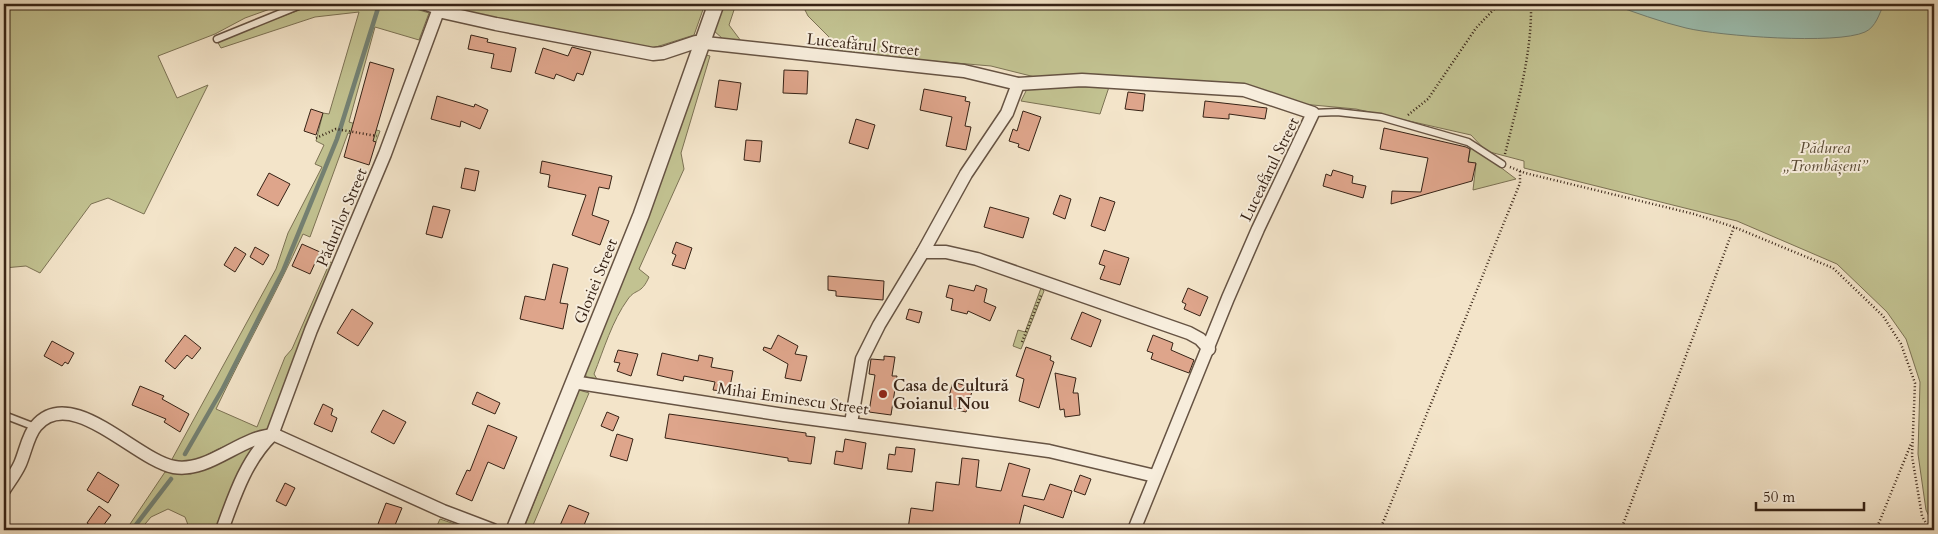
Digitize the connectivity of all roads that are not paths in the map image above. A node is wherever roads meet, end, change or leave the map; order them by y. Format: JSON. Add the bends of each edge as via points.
{"nodes":[{"id":1,"x":303,"y":4,"type":"edge"},
{"id":2,"x":416,"y":4,"type":"edge"},
{"id":3,"x":716,"y":4,"type":"edge"},
{"id":4,"x":438,"y":11,"type":"junction"},
{"id":5,"x":216,"y":38,"type":"dead end"},
{"id":6,"x":703,"y":42,"type":"junction"},
{"id":7,"x":1018,"y":84,"type":"junction"},
{"id":8,"x":1313,"y":113,"type":"junction"},
{"id":9,"x":1502,"y":164,"type":"road end"},
{"id":10,"x":923,"y":252,"type":"junction"},
{"id":11,"x":1209,"y":349,"type":"junction"},
{"id":12,"x":573,"y":382,"type":"junction"},
{"id":13,"x":4,"y":415,"type":"edge"},
{"id":14,"x":851,"y":423,"type":"junction"},
{"id":15,"x":35,"y":427,"type":"junction"},
{"id":16,"x":272,"y":435,"type":"junction"},
{"id":17,"x":1156,"y":476,"type":"junction"},
{"id":18,"x":4,"y":490,"type":"edge"},
{"id":19,"x":222,"y":530,"type":"edge"},
{"id":20,"x":493,"y":530,"type":"edge"},
{"id":21,"x":514,"y":530,"type":"edge"},
{"id":22,"x":1134,"y":530,"type":"edge"}],
"edges":[{"from":1,"to":5,"type":"lane"},
{"from":2,"to":4,"type":"lane"},
{"from":3,"to":6,"type":"street","name":"Gloriei Street"},
{"from":4,"to":6,"type":"street","via":[[653,54]]},
{"from":4,"to":16,"type":"street","name":"Pădurilor Street","via":[[391,138],[310,330]]},
{"from":6,"to":7,"type":"street","name":"Luceafărul Street","via":[[964,71]]},
{"from":6,"to":12,"type":"street","name":"Gloriei Street","via":[[644,206]]},
{"from":7,"to":8,"type":"street","name":"Luceafărul Street","via":[[1082,80],[1244,90]]},
{"from":7,"to":10,"type":"street","via":[[1007,113],[966,174]]},
{"from":8,"to":9,"type":"lane","via":[[1355,114],[1399,123],[1468,142]]},
{"from":8,"to":11,"type":"street","name":"Luceafărul Street","via":[[1258,229]]},
{"from":10,"to":11,"type":"street","via":[[946,252],[977,259],[1189,333]]},
{"from":10,"to":14,"type":"street","via":[[862,359]]},
{"from":11,"to":17,"type":"street","name":"Luceafărul Street"},
{"from":12,"to":14,"type":"street","name":"Mihai Eminescu Street"},
{"from":12,"to":21,"type":"street","name":"Gloriei Street"},
{"from":13,"to":15,"type":"lane"},
{"from":14,"to":17,"type":"street","name":"Mihai Eminescu Street","via":[[1049,451]]},
{"from":15,"to":16,"type":"street","via":[[54,413],[64,412],[112,432],[148,456],[174,467],[194,467],[240,445]]},
{"from":15,"to":18,"type":"street","via":[[19,467]]},
{"from":16,"to":19,"type":"street","name":"Pădurilor Street","via":[[250,464]]},
{"from":16,"to":20,"type":"street"},
{"from":17,"to":22,"type":"street","name":"Luceafărul Street"}]}
